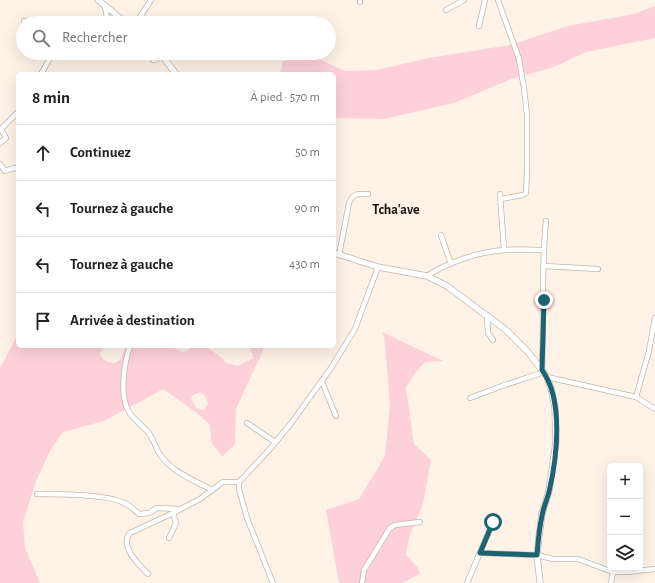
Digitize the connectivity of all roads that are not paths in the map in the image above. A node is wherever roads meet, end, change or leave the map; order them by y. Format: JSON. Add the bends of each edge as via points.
{"nodes":[{"id":1,"x":98,"y":0,"type":"edge"},
{"id":2,"x":151,"y":0,"type":"edge"},
{"id":3,"x":464,"y":0,"type":"edge"},
{"id":4,"x":485,"y":0,"type":"edge"},
{"id":5,"x":498,"y":0,"type":"edge"},
{"id":6,"x":105,"y":7,"type":"junction"},
{"id":7,"x":446,"y":10,"type":"dead end"},
{"id":8,"x":107,"y":16,"type":"edge"},
{"id":9,"x":117,"y":16,"type":"edge"},
{"id":10,"x":141,"y":16,"type":"edge"},
{"id":11,"x":479,"y":26,"type":"dead end"},
{"id":12,"x":49,"y":60,"type":"edge"},
{"id":13,"x":166,"y":60,"type":"edge"},
{"id":14,"x":43,"y":72,"type":"edge"},
{"id":15,"x":174,"y":72,"type":"edge"},
{"id":16,"x":16,"y":114,"type":"edge"},
{"id":17,"x":0,"y":143,"type":"edge"},
{"id":18,"x":0,"y":164,"type":"edge"},
{"id":19,"x":16,"y":168,"type":"edge"},
{"id":20,"x":368,"y":194,"type":"dead end"},
{"id":21,"x":546,"y":221,"type":"dead end"},
{"id":22,"x":441,"y":235,"type":"dead end"},
{"id":23,"x":504,"y":250,"type":"junction"},
{"id":24,"x":543,"y":250,"type":"junction"},
{"id":25,"x":337,"y":254,"type":"edge"},
{"id":26,"x":451,"y":264,"type":"junction"},
{"id":27,"x":544,"y":266,"type":"junction"},
{"id":28,"x":378,"y":268,"type":"junction"},
{"id":29,"x":598,"y":269,"type":"dead end"},
{"id":30,"x":427,"y":276,"type":"junction"},
{"id":31,"x":487,"y":315,"type":"junction"},
{"id":32,"x":655,"y":318,"type":"edge"},
{"id":33,"x":654,"y":333,"type":"edge"},
{"id":34,"x":493,"y":340,"type":"dead end"},
{"id":35,"x":130,"y":348,"type":"edge"},
{"id":36,"x":542,"y":370,"type":"junction"},
{"id":37,"x":547,"y":377,"type":"junction"},
{"id":38,"x":322,"y":382,"type":"junction"},
{"id":39,"x":636,"y":396,"type":"junction"},
{"id":40,"x":470,"y":398,"type":"dead end"},
{"id":41,"x":655,"y":409,"type":"edge"},
{"id":42,"x":336,"y":416,"type":"dead end"},
{"id":43,"x":247,"y":423,"type":"dead end"},
{"id":44,"x":275,"y":442,"type":"junction"},
{"id":45,"x":239,"y":482,"type":"junction"},
{"id":46,"x":212,"y":490,"type":"junction"},
{"id":47,"x":37,"y":494,"type":"dead end"},
{"id":48,"x":180,"y":509,"type":"junction"},
{"id":49,"x":173,"y":514,"type":"junction"},
{"id":50,"x":420,"y":522,"type":"dead end"},
{"id":51,"x":493,"y":522,"type":"dead end"},
{"id":52,"x":169,"y":538,"type":"dead end"},
{"id":53,"x":480,"y":553,"type":"junction"},
{"id":54,"x":537,"y":555,"type":"junction"},
{"id":55,"x":655,"y":569,"type":"edge"},
{"id":56,"x":613,"y":572,"type":"junction"},
{"id":57,"x":148,"y":574,"type":"dead end"},
{"id":58,"x":273,"y":583,"type":"edge"},
{"id":59,"x":362,"y":583,"type":"edge"},
{"id":60,"x":467,"y":583,"type":"edge"},
{"id":61,"x":540,"y":583,"type":"edge"},
{"id":62,"x":611,"y":583,"type":"edge"}],
"edges":[{"from":1,"to":6,"type":"street"},
{"from":2,"to":10,"type":"street"},
{"from":3,"to":7,"type":"street"},
{"from":4,"to":11,"type":"street"},
{"from":5,"to":23,"type":"street","via":[[519,59],[527,115],[526,193],[500,197]]},
{"from":6,"to":8,"type":"street"},
{"from":6,"to":9,"type":"street"},
{"from":12,"to":14,"type":"street"},
{"from":13,"to":15,"type":"street"},
{"from":16,"to":17,"type":"street","via":[[2,128],[6,138]]},
{"from":18,"to":19,"type":"street","via":[[5,171]]},
{"from":20,"to":25,"type":"street","via":[[352,196]]},
{"from":21,"to":24,"type":"street"},
{"from":22,"to":26,"type":"street"},
{"from":23,"to":24,"type":"street"},
{"from":23,"to":26,"type":"street"},
{"from":24,"to":27,"type":"street"},
{"from":25,"to":28,"type":"street"},
{"from":26,"to":30,"type":"street"},
{"from":27,"to":29,"type":"street"},
{"from":27,"to":36,"type":"street"},
{"from":28,"to":30,"type":"street"},
{"from":28,"to":38,"type":"street","via":[[355,329]]},
{"from":30,"to":31,"type":"street","via":[[447,286]]},
{"from":31,"to":34,"type":"street","via":[[488,333]]},
{"from":31,"to":36,"type":"street","via":[[506,330]]},
{"from":32,"to":33,"type":"street"},
{"from":33,"to":39,"type":"street"},
{"from":35,"to":46,"type":"street","via":[[124,388],[130,414],[148,432],[170,466]]},
{"from":36,"to":37,"type":"street"},
{"from":36,"to":40,"type":"street","via":[[541,373]]},
{"from":37,"to":39,"type":"street"},
{"from":37,"to":54,"type":"street","via":[[552,392],[556,442]]},
{"from":38,"to":42,"type":"street"},
{"from":38,"to":44,"type":"street"},
{"from":39,"to":41,"type":"street"},
{"from":43,"to":44,"type":"street"},
{"from":44,"to":45,"type":"street"},
{"from":45,"to":46,"type":"street","via":[[223,482]]},
{"from":45,"to":58,"type":"street","via":[[247,518]]},
{"from":46,"to":48,"type":"street"},
{"from":47,"to":48,"type":"street","via":[[100,497],[122,502],[139,514],[149,513],[157,508]]},
{"from":48,"to":49,"type":"street"},
{"from":49,"to":52,"type":"street","via":[[176,523]]},
{"from":49,"to":57,"type":"street","via":[[127,536],[127,546]]},
{"from":50,"to":59,"type":"street","via":[[390,528],[364,570]]},
{"from":51,"to":53,"type":"street"},
{"from":53,"to":54,"type":"street"},
{"from":53,"to":60,"type":"street"},
{"from":54,"to":56,"type":"street","via":[[553,559],[578,559]]},
{"from":54,"to":61,"type":"street"},
{"from":55,"to":56,"type":"street"},
{"from":56,"to":62,"type":"street"}]}
